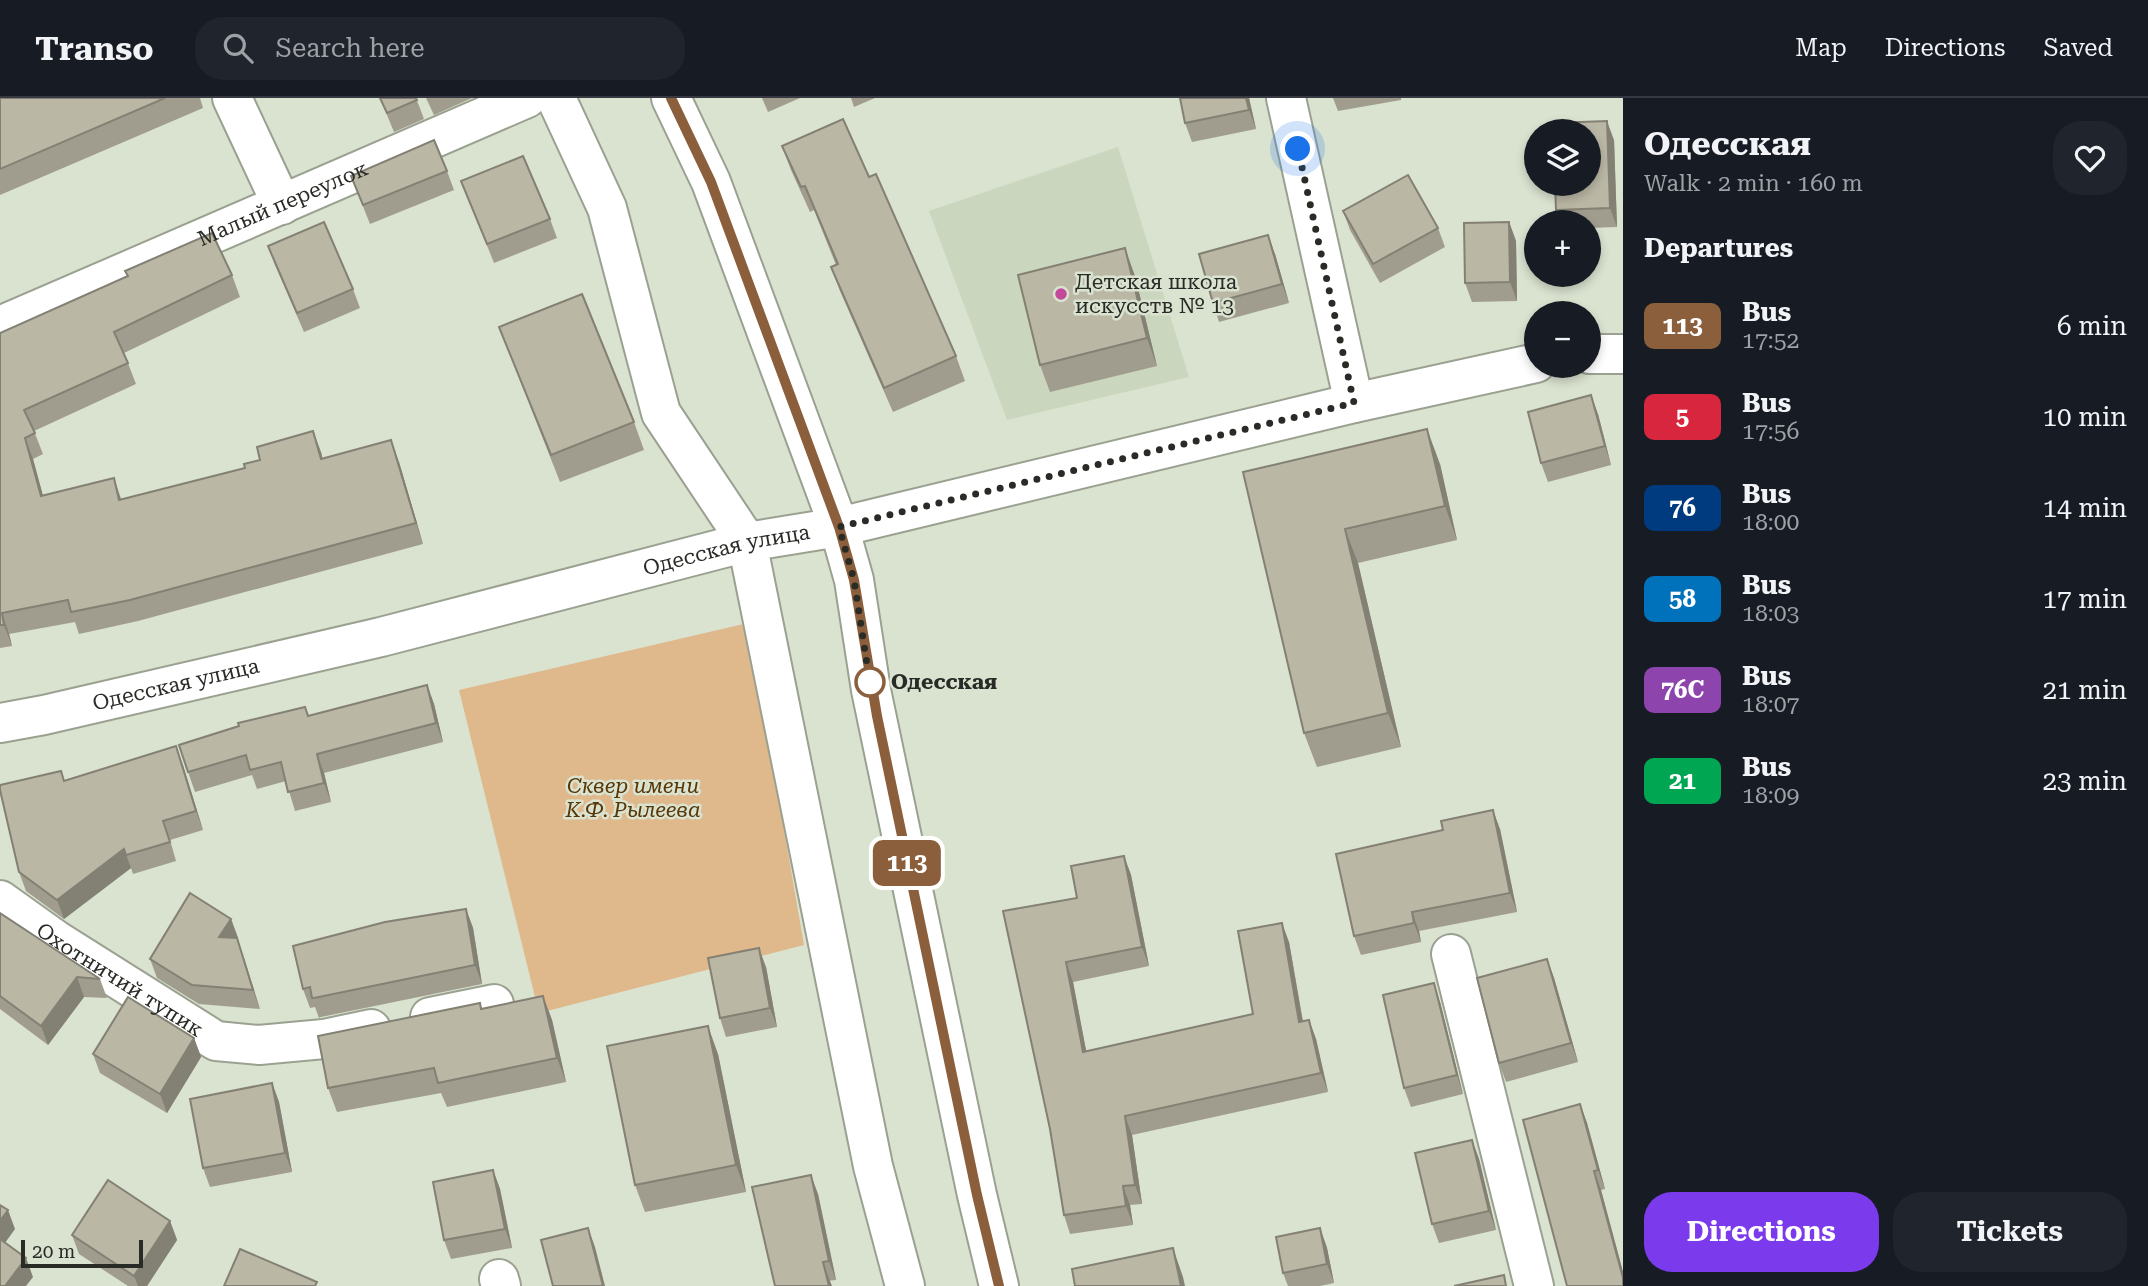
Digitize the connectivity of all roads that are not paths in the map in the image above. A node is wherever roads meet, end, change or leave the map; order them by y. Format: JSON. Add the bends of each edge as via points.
{"nodes":[{"id":1,"x":232,"y":98,"type":"edge"},
{"id":2,"x":527,"y":98,"type":"edge"},
{"id":3,"x":556,"y":98,"type":"edge"},
{"id":4,"x":671,"y":98,"type":"edge"},
{"id":5,"x":1286,"y":98,"type":"edge"},
{"id":6,"x":282,"y":205,"type":"junction"},
{"id":7,"x":0,"y":326,"type":"edge"},
{"id":8,"x":1601,"y":354,"type":"edge"},
{"id":9,"x":1623,"y":354,"type":"edge"},
{"id":10,"x":1524,"y":366,"type":"edge"},
{"id":11,"x":1354,"y":403,"type":"junction"},
{"id":12,"x":839,"y":527,"type":"junction"},
{"id":13,"x":747,"y":542,"type":"junction"},
{"id":14,"x":0,"y":723,"type":"edge"},
{"id":15,"x":0,"y":900,"type":"edge"},
{"id":16,"x":1451,"y":954,"type":"dead end"},
{"id":17,"x":494,"y":1004,"type":"edge"},
{"id":18,"x":905,"y":1286,"type":"edge"},
{"id":19,"x":999,"y":1286,"type":"edge"},
{"id":20,"x":1534,"y":1286,"type":"edge"}],
"edges":[{"from":1,"to":6,"type":"street"},
{"from":2,"to":6,"type":"street","name":"Малый переулок"},
{"from":3,"to":13,"type":"street","via":[[607,208],[662,413]]},
{"from":4,"to":12,"type":"street","via":[[711,182]]},
{"from":5,"to":11,"type":"street"},
{"from":6,"to":7,"type":"street","name":"Малый переулок"},
{"from":8,"to":9,"type":"street"},
{"from":10,"to":11,"type":"street","name":"Одесская улица"},
{"from":11,"to":12,"type":"street","name":"Одесская улица"},
{"from":12,"to":13,"type":"street","name":"Одесская улица"},
{"from":12,"to":19,"type":"street","via":[[854,580],[877,717]]},
{"from":13,"to":14,"type":"street","name":"Одесская улица","via":[[382,637]]},
{"from":13,"to":18,"type":"street","via":[[873,1166]]},
{"from":15,"to":17,"type":"street","name":"Охотничий тупик","via":[[216,1041],[259,1045],[324,1039]]},
{"from":16,"to":20,"type":"street"}]}
